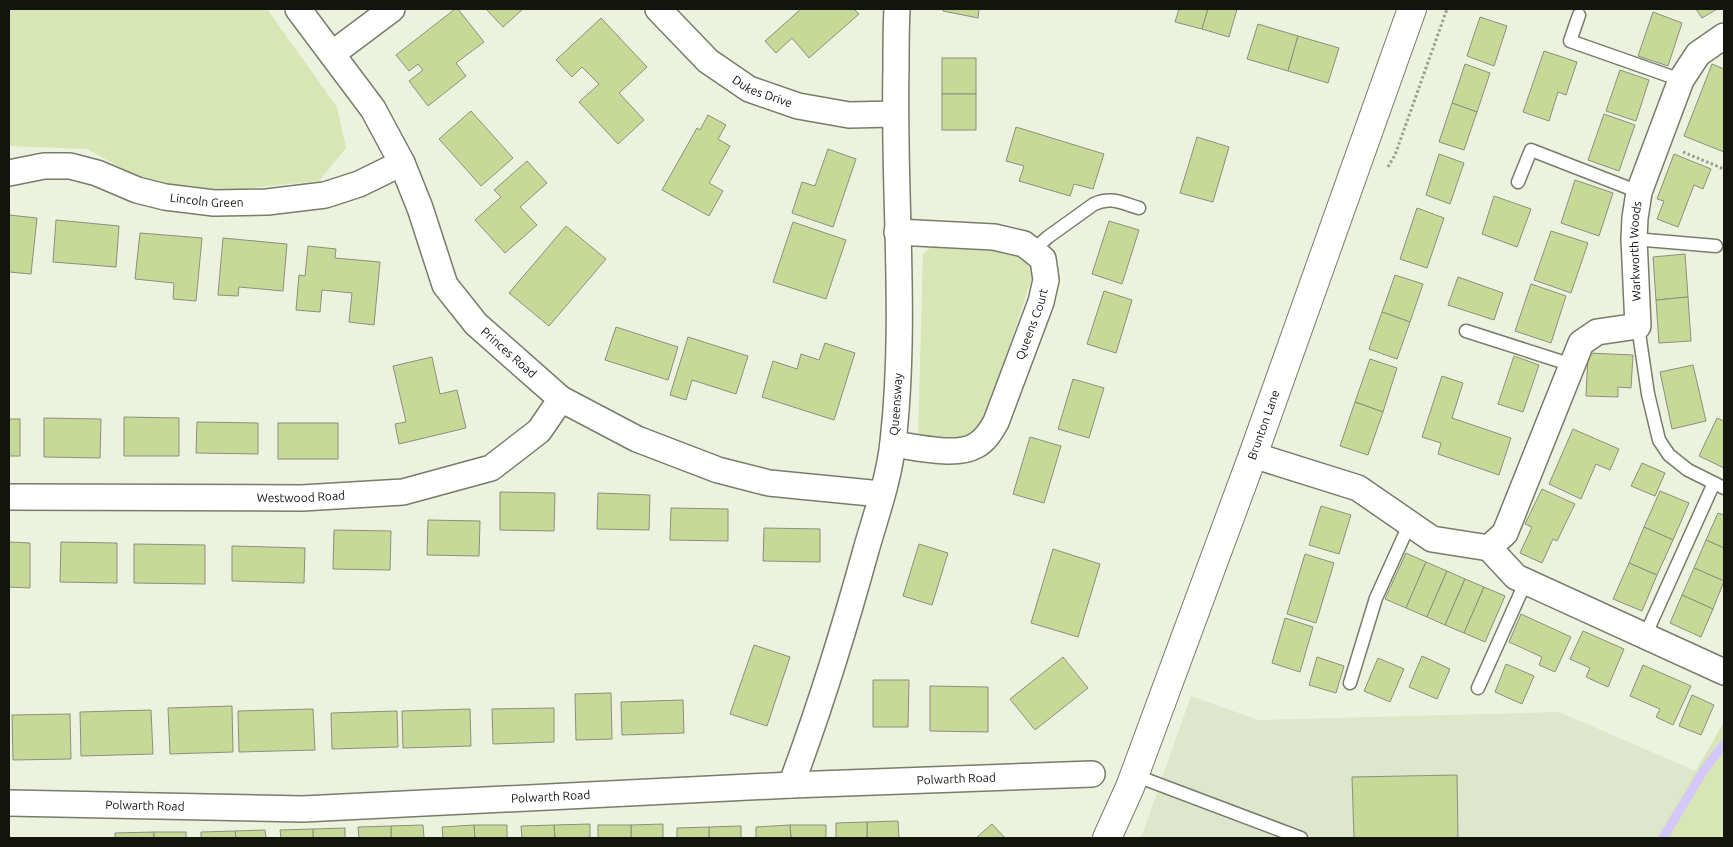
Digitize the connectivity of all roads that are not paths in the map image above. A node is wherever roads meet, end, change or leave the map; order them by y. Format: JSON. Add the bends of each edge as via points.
{"nodes":[{"id":1,"x":298,"y":9,"type":"edge"},
{"id":2,"x":392,"y":9,"type":"edge"},
{"id":3,"x":658,"y":9,"type":"edge"},
{"id":4,"x":897,"y":9,"type":"edge"},
{"id":5,"x":1412,"y":9,"type":"edge"},
{"id":6,"x":1580,"y":15,"type":"dead end"},
{"id":7,"x":1724,"y":36,"type":"edge"},
{"id":8,"x":332,"y":54,"type":"junction"},
{"id":9,"x":1680,"y":80,"type":"junction"},
{"id":10,"x":895,"y":114,"type":"junction"},
{"id":11,"x":402,"y":163,"type":"junction"},
{"id":12,"x":9,"y":172,"type":"edge"},
{"id":13,"x":1518,"y":182,"type":"dead end"},
{"id":14,"x":1639,"y":192,"type":"junction"},
{"id":15,"x":1139,"y":208,"type":"dead end"},
{"id":16,"x":897,"y":232,"type":"junction"},
{"id":17,"x":1634,"y":239,"type":"junction"},
{"id":18,"x":1716,"y":246,"type":"dead end"},
{"id":19,"x":1032,"y":251,"type":"junction"},
{"id":20,"x":1638,"y":326,"type":"junction"},
{"id":21,"x":1466,"y":331,"type":"dead end"},
{"id":22,"x":1572,"y":365,"type":"junction"},
{"id":23,"x":561,"y":399,"type":"junction"},
{"id":24,"x":893,"y":444,"type":"junction"},
{"id":25,"x":1253,"y":455,"type":"junction"},
{"id":26,"x":1719,"y":485,"type":"edge"},
{"id":27,"x":882,"y":494,"type":"junction"},
{"id":28,"x":9,"y":497,"type":"edge"},
{"id":29,"x":1409,"y":524,"type":"junction"},
{"id":30,"x":1489,"y":548,"type":"junction"},
{"id":31,"x":1526,"y":581,"type":"junction"},
{"id":32,"x":1646,"y":636,"type":"junction"},
{"id":33,"x":1724,"y":672,"type":"edge"},
{"id":34,"x":1350,"y":683,"type":"dead end"},
{"id":35,"x":1478,"y":688,"type":"dead end"},
{"id":36,"x":1092,"y":774,"type":"dead end"},
{"id":37,"x":1134,"y":776,"type":"junction"},
{"id":38,"x":791,"y":785,"type":"junction"},
{"id":39,"x":9,"y":803,"type":"edge"},
{"id":40,"x":1107,"y":838,"type":"edge"},
{"id":41,"x":1301,"y":838,"type":"edge"}],
"edges":[{"from":1,"to":8,"type":"street","name":"Princes Road"},
{"from":2,"to":8,"type":"street"},
{"from":3,"to":10,"type":"street","name":"Dukes Drive","via":[[708,60],[749,88],[798,106],[849,115]]},
{"from":4,"to":10,"type":"street","name":"Queensway"},
{"from":5,"to":25,"type":"street","name":"Brunton Lane"},
{"from":6,"to":9,"type":"lane","via":[[1570,42]]},
{"from":7,"to":9,"type":"street","name":"Warkworth Woods","via":[[1698,54]]},
{"from":8,"to":11,"type":"street","name":"Princes Road","via":[[373,109]]},
{"from":9,"to":14,"type":"street","name":"Warkworth Woods"},
{"from":10,"to":16,"type":"street","name":"Queensway"},
{"from":11,"to":12,"type":"street","name":"Lincoln Green","via":[[359,184],[324,195],[266,202],[214,203],[165,197],[70,166],[44,166]]},
{"from":11,"to":23,"type":"street","name":"Princes Road","via":[[445,285],[476,324]]},
{"from":13,"to":14,"type":"lane","via":[[1531,150]]},
{"from":14,"to":17,"type":"street","name":"Warkworth Woods"},
{"from":15,"to":19,"type":"lane","via":[[1102,200]]},
{"from":16,"to":19,"type":"street","via":[[994,237],[1024,244]]},
{"from":16,"to":24,"type":"street","name":"Queensway","via":[[900,330]]},
{"from":17,"to":18,"type":"lane"},
{"from":17,"to":20,"type":"street","name":"Warkworth Woods"},
{"from":19,"to":24,"type":"street","name":"Queens Court","via":[[1043,259],[1046,280],[1041,302],[989,434],[975,446],[956,451]]},
{"from":20,"to":22,"type":"street","via":[[1597,332],[1580,344]]},
{"from":20,"to":26,"type":"lane","via":[[1659,440],[1669,455],[1688,470]]},
{"from":21,"to":22,"type":"lane"},
{"from":22,"to":30,"type":"street","via":[[1505,533]]},
{"from":23,"to":27,"type":"street","name":"Princes Road","via":[[637,439],[718,470],[769,483]]},
{"from":23,"to":28,"type":"street","name":"Westwood Road","via":[[539,432],[490,468],[403,492],[302,498]]},
{"from":24,"to":27,"type":"street","name":"Queensway"},
{"from":25,"to":29,"type":"street","via":[[1358,488]]},
{"from":25,"to":37,"type":"street","name":"Brunton Lane"},
{"from":26,"to":32,"type":"lane"},
{"from":27,"to":38,"type":"street","name":"Queensway","via":[[816,718]]},
{"from":29,"to":30,"type":"street","via":[[1432,539]]},
{"from":29,"to":34,"type":"lane","via":[[1376,598]]},
{"from":30,"to":31,"type":"street","via":[[1516,577]]},
{"from":31,"to":32,"type":"street"},
{"from":31,"to":35,"type":"lane"},
{"from":32,"to":33,"type":"street"},
{"from":36,"to":38,"type":"street","name":"Polwarth Road"},
{"from":37,"to":40,"type":"street","name":"Brunton Lane"},
{"from":37,"to":41,"type":"lane"},
{"from":38,"to":39,"type":"street","name":"Polwarth Road","via":[[302,808]]}]}
